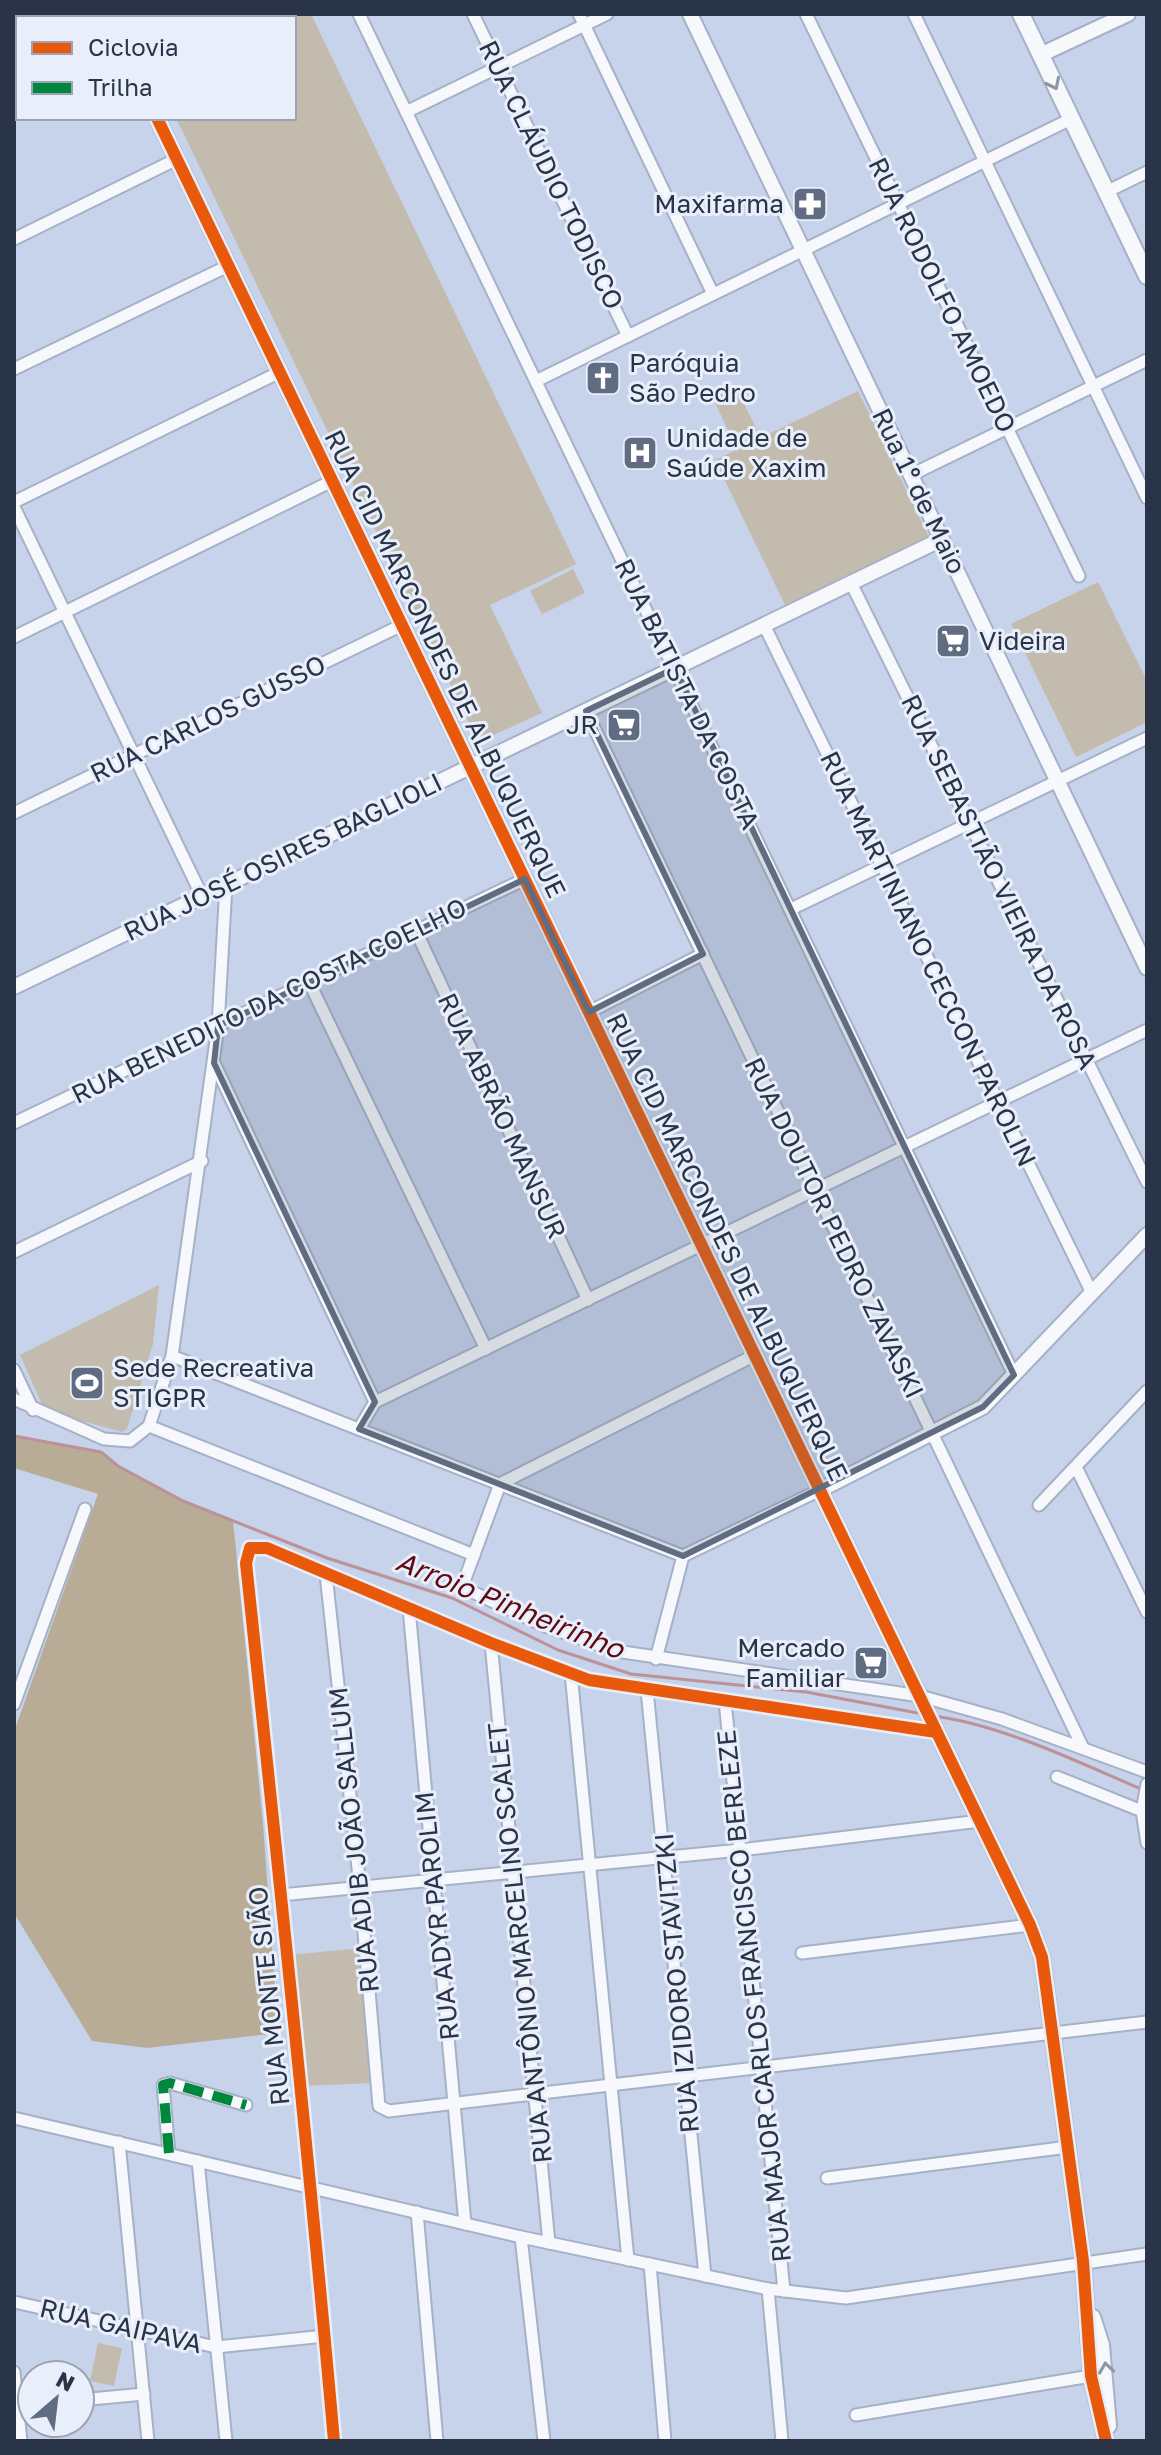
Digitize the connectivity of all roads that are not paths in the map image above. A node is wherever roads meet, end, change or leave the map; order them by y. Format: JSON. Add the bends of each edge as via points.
{"nodes":[{"id":1,"x":359,"y":14,"type":"edge"},
{"id":2,"x":473,"y":14,"type":"edge"},
{"id":3,"x":607,"y":14,"type":"edge"},
{"id":4,"x":690,"y":14,"type":"edge"},
{"id":5,"x":806,"y":14,"type":"edge"},
{"id":6,"x":914,"y":14,"type":"edge"},
{"id":7,"x":1021,"y":14,"type":"edge"},
{"id":8,"x":1128,"y":14,"type":"edge"},
{"id":9,"x":582,"y":20,"type":"edge"},
{"id":10,"x":1040,"y":55,"type":"junction"},
{"id":11,"x":499,"y":67,"type":"junction"},
{"id":12,"x":406,"y":112,"type":"junction"},
{"id":13,"x":1071,"y":119,"type":"junction"},
{"id":14,"x":158,"y":120,"type":"edge"},
{"id":15,"x":177,"y":159,"type":"junction"},
{"id":16,"x":985,"y":161,"type":"junction"},
{"id":17,"x":1147,"y":172,"type":"edge"},
{"id":18,"x":1106,"y":192,"type":"junction"},
{"id":19,"x":898,"y":204,"type":"junction"},
{"id":20,"x":14,"y":239,"type":"edge"},
{"id":21,"x":803,"y":250,"type":"junction"},
{"id":22,"x":228,"y":266,"type":"junction"},
{"id":23,"x":1147,"y":276,"type":"edge"},
{"id":24,"x":713,"y":294,"type":"junction"},
{"id":25,"x":628,"y":336,"type":"junction"},
{"id":26,"x":1147,"y":360,"type":"edge"},
{"id":27,"x":14,"y":369,"type":"edge"},
{"id":28,"x":280,"y":372,"type":"junction"},
{"id":29,"x":536,"y":381,"type":"junction"},
{"id":30,"x":1093,"y":386,"type":"junction"},
{"id":31,"x":1007,"y":428,"type":"junction"},
{"id":32,"x":911,"y":475,"type":"junction"},
{"id":33,"x":332,"y":481,"type":"junction"},
{"id":34,"x":1147,"y":498,"type":"edge"},
{"id":35,"x":14,"y":504,"type":"edge"},
{"id":36,"x":942,"y":539,"type":"junction"},
{"id":37,"x":1079,"y":576,"type":"dead end"},
{"id":38,"x":851,"y":583,"type":"junction"},
{"id":39,"x":65,"y":612,"type":"junction"},
{"id":40,"x":402,"y":625,"type":"junction"},
{"id":41,"x":764,"y":625,"type":"junction"},
{"id":42,"x":14,"y":637,"type":"edge"},
{"id":43,"x":675,"y":668,"type":"junction"},
{"id":44,"x":586,"y":711,"type":"junction"},
{"id":45,"x":1147,"y":738,"type":"edge"},
{"id":46,"x":134,"y":755,"type":"junction"},
{"id":47,"x":471,"y":767,"type":"junction"},
{"id":48,"x":1058,"y":781,"type":"junction"},
{"id":49,"x":14,"y":813,"type":"edge"},
{"id":50,"x":971,"y":822,"type":"junction"},
{"id":51,"x":882,"y":865,"type":"junction"},
{"id":52,"x":525,"y":879,"type":"junction"},
{"id":53,"x":226,"y":885,"type":"junction"},
{"id":54,"x":202,"y":896,"type":"junction"},
{"id":55,"x":791,"y":909,"type":"junction"},
{"id":56,"x":416,"y":931,"type":"junction"},
{"id":57,"x":703,"y":954,"type":"junction"},
{"id":58,"x":1147,"y":968,"type":"edge"},
{"id":59,"x":309,"y":982,"type":"junction"},
{"id":60,"x":14,"y":987,"type":"edge"},
{"id":61,"x":589,"y":1012,"type":"junction"},
{"id":62,"x":218,"y":1026,"type":"junction"},
{"id":63,"x":1147,"y":1030,"type":"edge"},
{"id":64,"x":1085,"y":1061,"type":"junction"},
{"id":65,"x":214,"y":1063,"type":"junction"},
{"id":66,"x":999,"y":1102,"type":"junction"},
{"id":67,"x":14,"y":1123,"type":"edge"},
{"id":68,"x":905,"y":1147,"type":"junction"},
{"id":69,"x":202,"y":1161,"type":"junction"},
{"id":70,"x":1147,"y":1182,"type":"edge"},
{"id":71,"x":816,"y":1190,"type":"junction"},
{"id":72,"x":1147,"y":1235,"type":"edge"},
{"id":73,"x":702,"y":1245,"type":"junction"},
{"id":74,"x":14,"y":1252,"type":"edge"},
{"id":75,"x":1092,"y":1293,"type":"junction"},
{"id":76,"x":588,"y":1300,"type":"junction"},
{"id":77,"x":486,"y":1349,"type":"junction"},
{"id":78,"x":755,"y":1355,"type":"junction"},
{"id":79,"x":172,"y":1356,"type":"junction"},
{"id":80,"x":14,"y":1370,"type":"edge"},
{"id":81,"x":1014,"y":1375,"type":"junction"},
{"id":82,"x":1147,"y":1391,"type":"edge"},
{"id":83,"x":14,"y":1399,"type":"edge"},
{"id":84,"x":375,"y":1402,"type":"junction"},
{"id":85,"x":33,"y":1410,"type":"junction"},
{"id":86,"x":149,"y":1426,"type":"junction"},
{"id":87,"x":359,"y":1429,"type":"junction"},
{"id":88,"x":932,"y":1433,"type":"junction"},
{"id":89,"x":1076,"y":1467,"type":"junction"},
{"id":90,"x":500,"y":1484,"type":"junction"},
{"id":91,"x":820,"y":1490,"type":"junction"},
{"id":92,"x":1039,"y":1505,"type":"dead end"},
{"id":93,"x":85,"y":1509,"type":"dead end"},
{"id":94,"x":474,"y":1555,"type":"junction"},
{"id":95,"x":683,"y":1556,"type":"junction"},
{"id":96,"x":326,"y":1574,"type":"junction"},
{"id":97,"x":1143,"y":1590,"type":"edge"},
{"id":98,"x":409,"y":1608,"type":"junction"},
{"id":99,"x":1147,"y":1612,"type":"edge"},
{"id":100,"x":491,"y":1643,"type":"junction"},
{"id":101,"x":656,"y":1659,"type":"junction"},
{"id":102,"x":571,"y":1673,"type":"junction"},
{"id":103,"x":647,"y":1690,"type":"junction"},
{"id":104,"x":921,"y":1699,"type":"junction"},
{"id":105,"x":725,"y":1701,"type":"junction"},
{"id":106,"x":14,"y":1704,"type":"edge"},
{"id":107,"x":935,"y":1729,"type":"junction"},
{"id":108,"x":1082,"y":1746,"type":"junction"},
{"id":109,"x":1147,"y":1772,"type":"edge"},
{"id":110,"x":1057,"y":1777,"type":"dead end"},
{"id":111,"x":1147,"y":1784,"type":"edge"},
{"id":112,"x":1142,"y":1806,"type":"junction"},
{"id":113,"x":980,"y":1821,"type":"junction"},
{"id":114,"x":1147,"y":1843,"type":"edge"},
{"id":115,"x":740,"y":1850,"type":"junction"},
{"id":116,"x":666,"y":1858,"type":"junction"},
{"id":117,"x":591,"y":1865,"type":"junction"},
{"id":118,"x":513,"y":1873,"type":"junction"},
{"id":119,"x":433,"y":1880,"type":"junction"},
{"id":120,"x":360,"y":1887,"type":"junction"},
{"id":121,"x":281,"y":1895,"type":"junction"},
{"id":122,"x":1030,"y":1925,"type":"junction"},
{"id":123,"x":802,"y":1953,"type":"dead end"},
{"id":124,"x":1147,"y":2022,"type":"edge"},
{"id":125,"x":1052,"y":2035,"type":"junction"},
{"id":126,"x":762,"y":2068,"type":"junction"},
{"id":127,"x":685,"y":2077,"type":"junction"},
{"id":128,"x":611,"y":2085,"type":"junction"},
{"id":129,"x":535,"y":2094,"type":"junction"},
{"id":130,"x":456,"y":2103,"type":"junction"},
{"id":131,"x":246,"y":2105,"type":"dead end"},
{"id":132,"x":14,"y":2118,"type":"edge"},
{"id":133,"x":119,"y":2142,"type":"junction"},
{"id":134,"x":1068,"y":2147,"type":"junction"},
{"id":135,"x":169,"y":2153,"type":"junction"},
{"id":136,"x":198,"y":2161,"type":"junction"},
{"id":137,"x":827,"y":2178,"type":"dead end"},
{"id":138,"x":312,"y":2188,"type":"junction"},
{"id":139,"x":417,"y":2212,"type":"junction"},
{"id":140,"x":465,"y":2224,"type":"junction"},
{"id":141,"x":521,"y":2237,"type":"junction"},
{"id":142,"x":549,"y":2243,"type":"junction"},
{"id":143,"x":1147,"y":2254,"type":"edge"},
{"id":144,"x":628,"y":2260,"type":"junction"},
{"id":145,"x":1083,"y":2261,"type":"junction"},
{"id":146,"x":650,"y":2264,"type":"junction"},
{"id":147,"x":705,"y":2276,"type":"junction"},
{"id":148,"x":768,"y":2289,"type":"junction"},
{"id":149,"x":784,"y":2291,"type":"junction"},
{"id":150,"x":1087,"y":2297,"type":"junction"},
{"id":151,"x":14,"y":2302,"type":"edge"},
{"id":152,"x":137,"y":2329,"type":"junction"},
{"id":153,"x":325,"y":2336,"type":"junction"},
{"id":154,"x":216,"y":2347,"type":"junction"},
{"id":155,"x":1091,"y":2376,"type":"junction"},
{"id":156,"x":144,"y":2394,"type":"junction"},
{"id":157,"x":96,"y":2398,"type":"edge"},
{"id":158,"x":856,"y":2415,"type":"dead end"},
{"id":159,"x":148,"y":2441,"type":"edge"},
{"id":160,"x":226,"y":2441,"type":"edge"},
{"id":161,"x":334,"y":2441,"type":"edge"},
{"id":162,"x":437,"y":2441,"type":"edge"},
{"id":163,"x":544,"y":2441,"type":"edge"},
{"id":164,"x":665,"y":2441,"type":"edge"},
{"id":165,"x":782,"y":2441,"type":"edge"},
{"id":166,"x":1108,"y":2441,"type":"edge"}],
"edges":[{"from":1,"to":12,"type":"street","name":"RUA BATISTA DA COSTA"},
{"from":2,"to":11,"type":"street","name":"RUA CLÁUDIO TODISCO"},
{"from":3,"to":9,"type":"street"},
{"from":4,"to":21,"type":"street","name":"Rua 1º de Maio"},
{"from":5,"to":19,"type":"street","name":"RUA RODOLFO AMOEDO"},
{"from":6,"to":16,"type":"street"},
{"from":7,"to":10,"type":"main road"},
{"from":8,"to":10,"type":"street"},
{"from":9,"to":11,"type":"street"},
{"from":9,"to":24,"type":"street"},
{"from":10,"to":13,"type":"main road","one_way":true},
{"from":11,"to":12,"type":"street"},
{"from":11,"to":25,"type":"street","name":"RUA CLÁUDIO TODISCO"},
{"from":12,"to":29,"type":"street","name":"RUA BATISTA DA COSTA"},
{"from":13,"to":16,"type":"street"},
{"from":13,"to":18,"type":"main road"},
{"from":14,"to":15,"type":"street","name":"RUA CID MARCONDES DE ALBUQUERQUE"},
{"from":15,"to":20,"type":"street"},
{"from":15,"to":22,"type":"street","name":"RUA CID MARCONDES DE ALBUQUERQUE"},
{"from":16,"to":19,"type":"street"},
{"from":16,"to":30,"type":"street"},
{"from":17,"to":18,"type":"street"},
{"from":18,"to":23,"type":"main road"},
{"from":19,"to":21,"type":"street"},
{"from":19,"to":31,"type":"street","name":"RUA RODOLFO AMOEDO"},
{"from":21,"to":24,"type":"street"},
{"from":21,"to":32,"type":"street","name":"Rua 1º de Maio"},
{"from":22,"to":27,"type":"street"},
{"from":22,"to":28,"type":"street","name":"RUA CID MARCONDES DE ALBUQUERQUE"},
{"from":24,"to":25,"type":"street"},
{"from":25,"to":29,"type":"street"},
{"from":26,"to":30,"type":"street"},
{"from":28,"to":33,"type":"street","name":"RUA CID MARCONDES DE ALBUQUERQUE"},
{"from":28,"to":35,"type":"street"},
{"from":29,"to":43,"type":"street","name":"RUA BATISTA DA COSTA"},
{"from":30,"to":31,"type":"street"},
{"from":30,"to":34,"type":"street"},
{"from":31,"to":32,"type":"street"},
{"from":31,"to":37,"type":"street","name":"RUA RODOLFO AMOEDO"},
{"from":32,"to":36,"type":"street","name":"Rua 1º de Maio"},
{"from":33,"to":39,"type":"street"},
{"from":33,"to":40,"type":"street","name":"RUA CID MARCONDES DE ALBUQUERQUE"},
{"from":35,"to":39,"type":"street"},
{"from":36,"to":38,"type":"street","name":"RUA JOSÉ OSIRES BAGLIOLI"},
{"from":36,"to":48,"type":"street","name":"Rua 1º de Maio"},
{"from":38,"to":41,"type":"street","name":"RUA JOSÉ OSIRES BAGLIOLI"},
{"from":38,"to":50,"type":"street","name":"RUA SEBASTIÃO VIEIRA DA ROSA"},
{"from":39,"to":42,"type":"street"},
{"from":39,"to":46,"type":"street"},
{"from":40,"to":46,"type":"street","name":"RUA CARLOS GUSSO"},
{"from":40,"to":47,"type":"street","name":"RUA CID MARCONDES DE ALBUQUERQUE"},
{"from":41,"to":43,"type":"street","name":"RUA JOSÉ OSIRES BAGLIOLI"},
{"from":41,"to":51,"type":"street","name":"RUA MARTINIANO CECCON PAROLIN"},
{"from":43,"to":44,"type":"street","name":"RUA JOSÉ OSIRES BAGLIOLI"},
{"from":43,"to":55,"type":"street","name":"RUA BATISTA DA COSTA"},
{"from":44,"to":47,"type":"street","name":"RUA JOSÉ OSIRES BAGLIOLI"},
{"from":44,"to":57,"type":"street","name":"RUA DOUTOR PEDRO ZAVASKI"},
{"from":45,"to":48,"type":"street"},
{"from":46,"to":49,"type":"street","name":"RUA CARLOS GUSSO"},
{"from":46,"to":54,"type":"street"},
{"from":47,"to":52,"type":"street","name":"RUA CID MARCONDES DE ALBUQUERQUE"},
{"from":47,"to":53,"type":"street","name":"RUA JOSÉ OSIRES BAGLIOLI"},
{"from":48,"to":50,"type":"street"},
{"from":48,"to":58,"type":"street","name":"Rua 1º de Maio"},
{"from":50,"to":51,"type":"street"},
{"from":50,"to":64,"type":"street","name":"RUA SEBASTIÃO VIEIRA DA ROSA"},
{"from":51,"to":55,"type":"street"},
{"from":51,"to":66,"type":"street","name":"RUA MARTINIANO CECCON PAROLIN"},
{"from":52,"to":56,"type":"street","name":"RUA BENEDITO DA COSTA COELHO"},
{"from":52,"to":61,"type":"street","name":"RUA CID MARCONDES DE ALBUQUERQUE"},
{"from":53,"to":54,"type":"street","name":"RUA JOSÉ OSIRES BAGLIOLI"},
{"from":53,"to":62,"type":"street"},
{"from":54,"to":60,"type":"street","name":"RUA JOSÉ OSIRES BAGLIOLI"},
{"from":55,"to":68,"type":"street","name":"RUA BATISTA DA COSTA"},
{"from":56,"to":59,"type":"street","name":"RUA BENEDITO DA COSTA COELHO"},
{"from":56,"to":76,"type":"street","name":"RUA ABRÃO MANSUR"},
{"from":57,"to":61,"type":"street"},
{"from":57,"to":71,"type":"street","name":"RUA DOUTOR PEDRO ZAVASKI"},
{"from":59,"to":62,"type":"street","name":"RUA BENEDITO DA COSTA COELHO"},
{"from":59,"to":77,"type":"street"},
{"from":61,"to":73,"type":"street","name":"RUA CID MARCONDES DE ALBUQUERQUE"},
{"from":62,"to":65,"type":"street"},
{"from":62,"to":67,"type":"street","name":"RUA BENEDITO DA COSTA COELHO"},
{"from":63,"to":64,"type":"street"},
{"from":64,"to":66,"type":"street"},
{"from":64,"to":70,"type":"street","name":"RUA SEBASTIÃO VIEIRA DA ROSA"},
{"from":65,"to":69,"type":"street"},
{"from":65,"to":84,"type":"street"},
{"from":66,"to":68,"type":"street"},
{"from":66,"to":75,"type":"street","name":"RUA MARTINIANO CECCON PAROLIN"},
{"from":68,"to":71,"type":"street"},
{"from":68,"to":81,"type":"street","name":"RUA BATISTA DA COSTA"},
{"from":69,"to":74,"type":"street"},
{"from":69,"to":79,"type":"street"},
{"from":71,"to":73,"type":"street"},
{"from":71,"to":88,"type":"street","name":"RUA DOUTOR PEDRO ZAVASKI"},
{"from":72,"to":75,"type":"street"},
{"from":73,"to":76,"type":"street"},
{"from":73,"to":78,"type":"street","name":"RUA CID MARCONDES DE ALBUQUERQUE"},
{"from":75,"to":81,"type":"street"},
{"from":76,"to":77,"type":"street"},
{"from":77,"to":84,"type":"street"},
{"from":78,"to":90,"type":"street"},
{"from":78,"to":91,"type":"street","name":"RUA CID MARCONDES DE ALBUQUERQUE"},
{"from":79,"to":86,"type":"street"},
{"from":79,"to":87,"type":"street"},
{"from":80,"to":85,"type":"street"},
{"from":81,"to":88,"type":"street","via":[[983,1407]]},
{"from":82,"to":89,"type":"street"},
{"from":83,"to":85,"type":"street"},
{"from":84,"to":87,"type":"street"},
{"from":85,"to":86,"type":"street","via":[[104,1439],[130,1441]]},
{"from":86,"to":94,"type":"street"},
{"from":87,"to":90,"type":"street"},
{"from":88,"to":91,"type":"street"},
{"from":88,"to":108,"type":"street","name":"RUA DOUTOR PEDRO ZAVASKI"},
{"from":89,"to":92,"type":"street"},
{"from":89,"to":97,"type":"street"},
{"from":90,"to":94,"type":"street"},
{"from":90,"to":95,"type":"street"},
{"from":91,"to":95,"type":"street"},
{"from":91,"to":104,"type":"street","name":"RUA CID MARCONDES DE ALBUQUERQUE"},
{"from":93,"to":106,"type":"street"},
{"from":94,"to":101,"type":"street","via":[[462,1587],[545,1626]]},
{"from":95,"to":101,"type":"street"},
{"from":96,"to":98,"type":"street"},
{"from":96,"to":120,"type":"street","name":"RUA ADIB JOÃO SALLUM"},
{"from":96,"to":121,"type":"street","name":"RUA MONTE SIÃO","via":[[267,1548],[250,1548],[246,1563]]},
{"from":97,"to":99,"type":"street"},
{"from":98,"to":100,"type":"street"},
{"from":98,"to":119,"type":"street","name":"RUA ADYR PAROLIM"},
{"from":100,"to":102,"type":"street"},
{"from":100,"to":118,"type":"street","name":"RUA ANTÔNIO MARCELINO SCALET"},
{"from":101,"to":104,"type":"street","via":[[761,1670]]},
{"from":102,"to":103,"type":"street"},
{"from":102,"to":117,"type":"street"},
{"from":103,"to":105,"type":"street"},
{"from":103,"to":116,"type":"street","name":"RUA IZIDORO STAVITZKI"},
{"from":104,"to":107,"type":"street","name":"RUA CID MARCONDES DE ALBUQUERQUE"},
{"from":104,"to":108,"type":"street"},
{"from":105,"to":107,"type":"street"},
{"from":105,"to":115,"type":"street","name":"RUA MAJOR CARLOS FRANCISCO BERLEZE"},
{"from":107,"to":113,"type":"street","name":"RUA CID MARCONDES DE ALBUQUERQUE"},
{"from":108,"to":109,"type":"street"},
{"from":110,"to":112,"type":"street"},
{"from":111,"to":112,"type":"street"},
{"from":112,"to":114,"type":"street"},
{"from":113,"to":115,"type":"street"},
{"from":113,"to":122,"type":"street","name":"RUA CID MARCONDES DE ALBUQUERQUE"},
{"from":115,"to":116,"type":"street"},
{"from":115,"to":126,"type":"street","name":"RUA MAJOR CARLOS FRANCISCO BERLEZE"},
{"from":116,"to":117,"type":"street"},
{"from":116,"to":127,"type":"street","name":"RUA IZIDORO STAVITZKI"},
{"from":117,"to":118,"type":"street"},
{"from":117,"to":128,"type":"street"},
{"from":118,"to":119,"type":"street"},
{"from":118,"to":129,"type":"street","name":"RUA ANTÔNIO MARCELINO SCALET"},
{"from":119,"to":120,"type":"street"},
{"from":119,"to":130,"type":"street","name":"RUA ADYR PAROLIM"},
{"from":120,"to":121,"type":"street"},
{"from":120,"to":130,"type":"street","name":"RUA ADIB JOÃO SALLUM","via":[[379,2106],[389,2111]]},
{"from":121,"to":138,"type":"street","name":"RUA MONTE SIÃO"},
{"from":122,"to":123,"type":"street"},
{"from":122,"to":125,"type":"street","name":"RUA CID MARCONDES DE ALBUQUERQUE","via":[[1042,1957]]},
{"from":124,"to":125,"type":"street"},
{"from":125,"to":126,"type":"street"},
{"from":125,"to":134,"type":"street","name":"RUA CID MARCONDES DE ALBUQUERQUE"},
{"from":126,"to":127,"type":"street"},
{"from":126,"to":149,"type":"street","name":"RUA MAJOR CARLOS FRANCISCO BERLEZE"},
{"from":127,"to":128,"type":"street"},
{"from":127,"to":147,"type":"street","name":"RUA IZIDORO STAVITZKI"},
{"from":128,"to":129,"type":"street"},
{"from":128,"to":144,"type":"street"},
{"from":129,"to":130,"type":"street"},
{"from":129,"to":142,"type":"street","name":"RUA ANTÔNIO MARCELINO SCALET"},
{"from":130,"to":140,"type":"street","name":"RUA ADYR PAROLIM"},
{"from":131,"to":135,"type":"street","via":[[163,2085]]},
{"from":132,"to":133,"type":"street"},
{"from":133,"to":135,"type":"street"},
{"from":133,"to":152,"type":"street"},
{"from":134,"to":137,"type":"street"},
{"from":134,"to":145,"type":"street","name":"RUA CID MARCONDES DE ALBUQUERQUE"},
{"from":135,"to":136,"type":"street"},
{"from":136,"to":138,"type":"street"},
{"from":136,"to":154,"type":"street"},
{"from":138,"to":139,"type":"street"},
{"from":138,"to":153,"type":"street","name":"RUA MONTE SIÃO"},
{"from":139,"to":140,"type":"street"},
{"from":139,"to":162,"type":"street"},
{"from":140,"to":141,"type":"street"},
{"from":141,"to":142,"type":"street"},
{"from":141,"to":163,"type":"street"},
{"from":142,"to":144,"type":"street"},
{"from":143,"to":145,"type":"street"},
{"from":144,"to":146,"type":"street"},
{"from":145,"to":149,"type":"street","via":[[846,2298]]},
{"from":145,"to":150,"type":"street","name":"RUA CID MARCONDES DE ALBUQUERQUE"},
{"from":146,"to":147,"type":"street"},
{"from":146,"to":164,"type":"street"},
{"from":147,"to":148,"type":"street"},
{"from":148,"to":149,"type":"street"},
{"from":148,"to":165,"type":"street"},
{"from":150,"to":155,"type":"street","name":"RUA CID MARCONDES DE ALBUQUERQUE"},
{"from":166,"to":150,"type":"street","name":"RUA CID MARCONDES DE ALBUQUERQUE","one_way":true,"via":[[1109,2390]]},
{"from":151,"to":152,"type":"street","name":"RUA GAIPAVA"},
{"from":152,"to":154,"type":"street","name":"RUA GAIPAVA"},
{"from":152,"to":156,"type":"street"},
{"from":153,"to":154,"type":"street","name":"RUA GAIPAVA"},
{"from":153,"to":161,"type":"street","name":"RUA MONTE SIÃO"},
{"from":154,"to":160,"type":"street"},
{"from":155,"to":158,"type":"street"},
{"from":155,"to":166,"type":"street","name":"RUA CID MARCONDES DE ALBUQUERQUE"},
{"from":156,"to":157,"type":"street"},
{"from":156,"to":159,"type":"street"}]}
